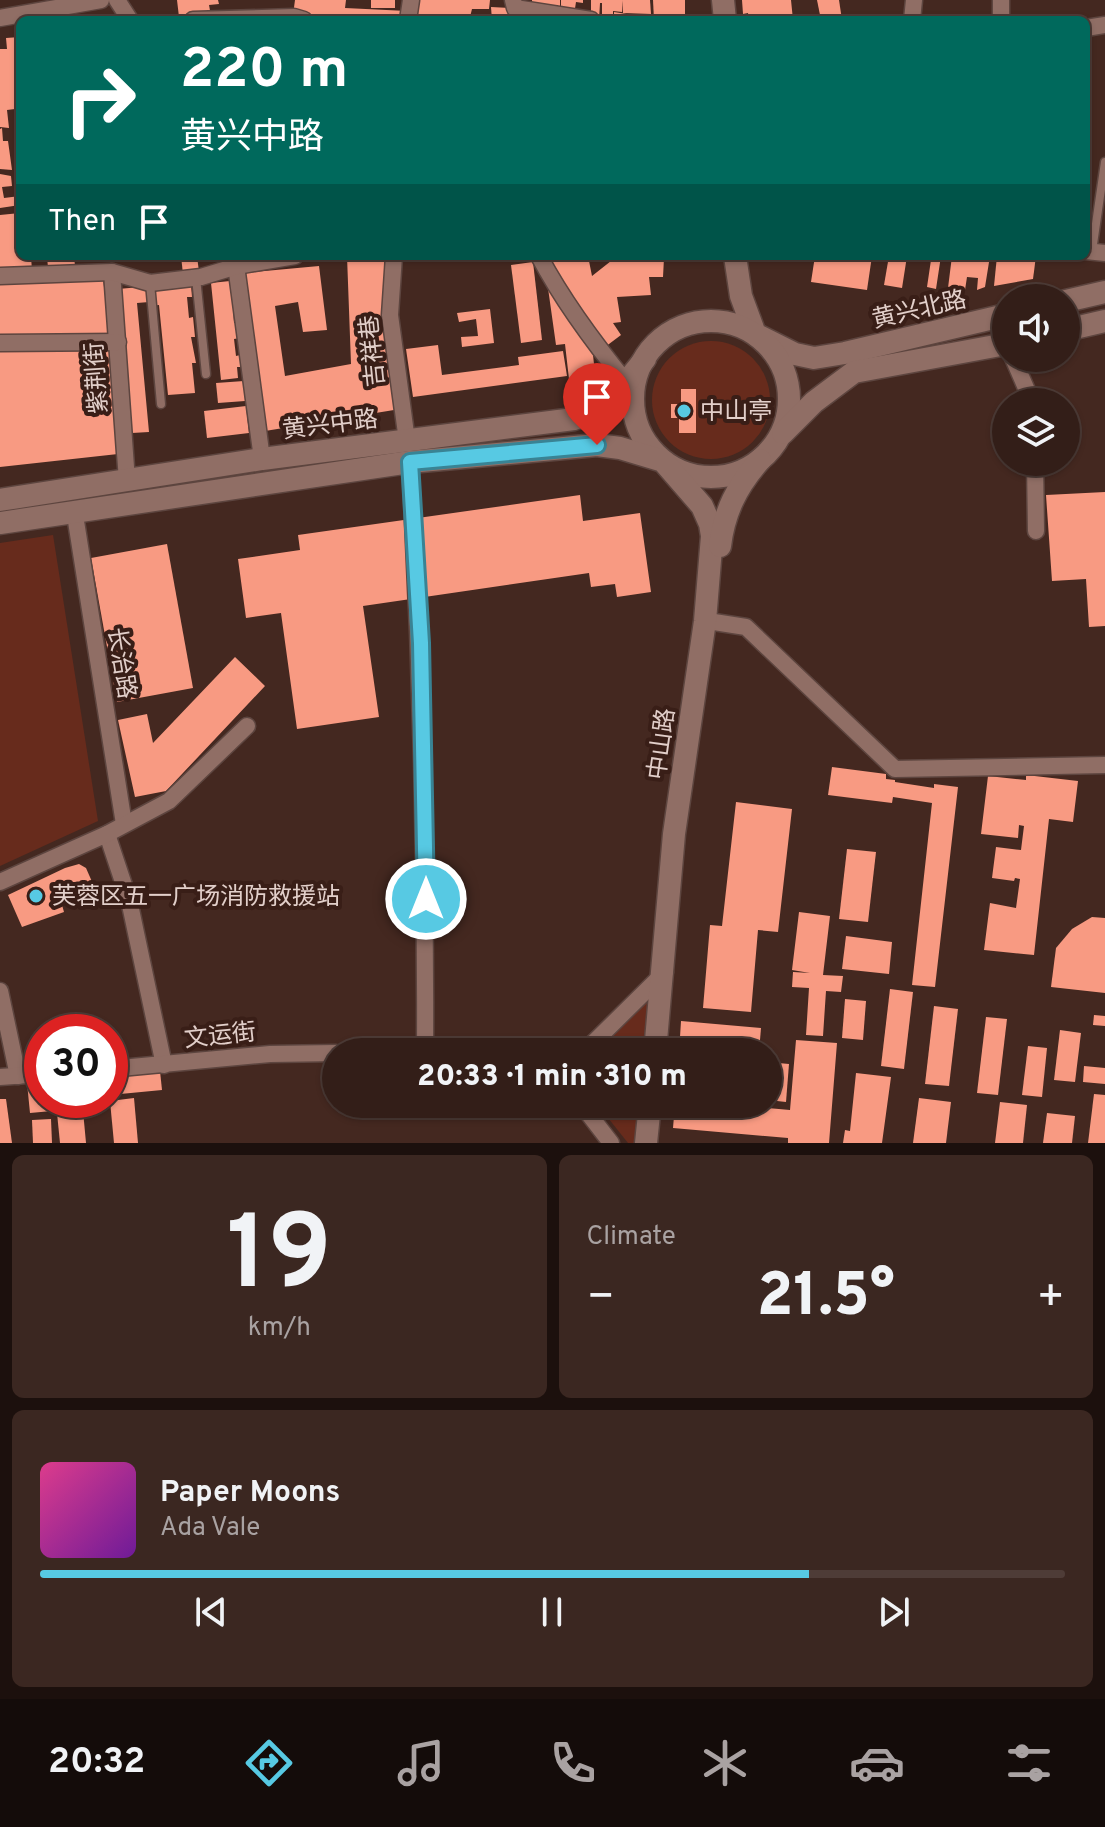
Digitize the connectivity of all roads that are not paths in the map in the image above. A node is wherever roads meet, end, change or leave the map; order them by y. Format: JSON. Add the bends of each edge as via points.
{"nodes":[{"id":1,"x":101,"y":0,"type":"edge"},
{"id":2,"x":513,"y":0,"type":"edge"},
{"id":3,"x":566,"y":16,"type":"edge"},
{"id":4,"x":0,"y":18,"type":"edge"},
{"id":5,"x":1105,"y":162,"type":"edge"},
{"id":6,"x":1094,"y":252,"type":"edge"},
{"id":7,"x":394,"y":260,"type":"edge"},
{"id":8,"x":541,"y":260,"type":"edge"},
{"id":9,"x":736,"y":260,"type":"edge"},
{"id":10,"x":236,"y":261,"type":"edge"},
{"id":11,"x":84,"y":264,"type":"edge"},
{"id":12,"x":112,"y":272,"type":"junction"},
{"id":13,"x":0,"y":276,"type":"edge"},
{"id":14,"x":196,"y":277,"type":"junction"},
{"id":15,"x":150,"y":283,"type":"junction"},
{"id":16,"x":1105,"y":292,"type":"edge"},
{"id":17,"x":1080,"y":298,"type":"edge"},
{"id":18,"x":992,"y":319,"type":"edge"},
{"id":19,"x":1105,"y":321,"type":"edge"},
{"id":20,"x":1080,"y":327,"type":"edge"},
{"id":21,"x":755,"y":334,"type":"junction"},
{"id":22,"x":118,"y":342,"type":"junction"},
{"id":23,"x":0,"y":343,"type":"edge"},
{"id":24,"x":992,"y":346,"type":"edge"},
{"id":25,"x":645,"y":359,"type":"junction"},
{"id":26,"x":849,"y":363,"type":"junction"},
{"id":27,"x":206,"y":374,"type":"dead end"},
{"id":28,"x":626,"y":382,"type":"junction"},
{"id":29,"x":161,"y":404,"type":"dead end"},
{"id":30,"x":779,"y":437,"type":"junction"},
{"id":31,"x":409,"y":451,"type":"junction"},
{"id":32,"x":262,"y":459,"type":"junction"},
{"id":33,"x":760,"y":460,"type":"junction"},
{"id":34,"x":663,"y":461,"type":"junction"},
{"id":35,"x":1035,"y":476,"type":"edge"},
{"id":36,"x":127,"y":481,"type":"junction"},
{"id":37,"x":0,"y":500,"type":"edge"},
{"id":38,"x":70,"y":513,"type":"junction"},
{"id":39,"x":0,"y":523,"type":"edge"},
{"id":40,"x":1036,"y":531,"type":"dead end"},
{"id":41,"x":714,"y":622,"type":"junction"},
{"id":42,"x":247,"y":726,"type":"dead end"},
{"id":43,"x":1105,"y":765,"type":"edge"},
{"id":44,"x":124,"y":824,"type":"junction"},
{"id":45,"x":107,"y":834,"type":"junction"},
{"id":46,"x":0,"y":882,"type":"edge"},
{"id":47,"x":666,"y":971,"type":"junction"},
{"id":48,"x":0,"y":991,"type":"edge"},
{"id":49,"x":425,"y":1038,"type":"edge"},
{"id":50,"x":598,"y":1038,"type":"edge"},
{"id":51,"x":657,"y":1038,"type":"edge"},
{"id":52,"x":664,"y":1038,"type":"edge"},
{"id":53,"x":322,"y":1053,"type":"edge"},
{"id":54,"x":164,"y":1065,"type":"junction"},
{"id":55,"x":128,"y":1068,"type":"edge"},
{"id":56,"x":18,"y":1076,"type":"junction"},
{"id":57,"x":24,"y":1076,"type":"edge"},
{"id":58,"x":0,"y":1077,"type":"edge"},
{"id":59,"x":592,"y":1118,"type":"edge"},
{"id":60,"x":649,"y":1118,"type":"edge"},
{"id":61,"x":657,"y":1118,"type":"edge"},
{"id":62,"x":611,"y":1143,"type":"edge"},
{"id":63,"x":646,"y":1143,"type":"edge"},
{"id":64,"x":654,"y":1143,"type":"edge"}],
"edges":[{"from":1,"to":4,"type":"street"},
{"from":2,"to":3,"type":"street","via":[[515,8]]},
{"from":5,"to":6,"type":"lane"},
{"from":7,"to":31,"type":"street","name":"吉祥巷","via":[[390,315]]},
{"from":8,"to":28,"type":"street"},
{"from":9,"to":21,"type":"main road"},
{"from":10,"to":14,"type":"street"},
{"from":10,"to":32,"type":"street"},
{"from":11,"to":12,"type":"street"},
{"from":11,"to":13,"type":"street"},
{"from":12,"to":15,"type":"street"},
{"from":12,"to":22,"type":"street","name":"紫荆街"},
{"from":14,"to":15,"type":"street"},
{"from":14,"to":27,"type":"lane"},
{"from":15,"to":29,"type":"lane"},
{"from":16,"to":17,"type":"main road"},
{"from":18,"to":26,"type":"main road","name":"黄兴北路"},
{"from":19,"to":20,"type":"main road"},
{"from":21,"to":25,"type":"main road","via":[[724,322],[690,324],[659,341]]},
{"from":21,"to":26,"type":"main road","via":[[804,356]]},
{"from":21,"to":30,"type":"main road","via":[[781,364],[788,388],[788,413]]},
{"from":22,"to":23,"type":"street"},
{"from":22,"to":36,"type":"street","name":"紫荆街"},
{"from":24,"to":26,"type":"main road","name":"黄兴北路"},
{"from":25,"to":28,"type":"main road","name":"黄兴中路"},
{"from":25,"to":34,"type":"main road","via":[[634,391],[636,418],[646,442]]},
{"from":26,"to":30,"type":"main road"},
{"from":28,"to":31,"type":"main road","name":"黄兴中路","via":[[586,416]]},
{"from":30,"to":33,"type":"main road"},
{"from":31,"to":32,"type":"main road","name":"黄兴中路"},
{"from":31,"to":34,"type":"main road","name":"黄兴中路","via":[[587,445]]},
{"from":31,"to":38,"type":"main road","name":"黄兴中路"},
{"from":31,"to":49,"type":"street","name":"吉祥巷","via":[[421,643]]},
{"from":32,"to":36,"type":"main road","name":"黄兴中路"},
{"from":33,"to":34,"type":"main road","via":[[720,477],[690,475]]},
{"from":33,"to":41,"type":"main road","name":"中山路","via":[[735,494],[724,523]]},
{"from":34,"to":47,"type":"main road","name":"中山路","via":[[702,506],[712,536],[674,834]]},
{"from":35,"to":40,"type":"street"},
{"from":36,"to":37,"type":"main road","name":"黄兴中路"},
{"from":38,"to":39,"type":"main road","name":"黄兴中路"},
{"from":38,"to":44,"type":"street","name":"长治路","via":[[75,515]]},
{"from":41,"to":43,"type":"street","via":[[746,627],[895,769]]},
{"from":41,"to":47,"type":"main road","name":"中山路"},
{"from":42,"to":44,"type":"street","via":[[169,801]]},
{"from":44,"to":45,"type":"street"},
{"from":45,"to":46,"type":"street"},
{"from":45,"to":54,"type":"street","via":[[129,900]]},
{"from":47,"to":50,"type":"street"},
{"from":47,"to":51,"type":"main road","name":"中山路"},
{"from":47,"to":52,"type":"main road","name":"中山路"},
{"from":48,"to":56,"type":"street"},
{"from":53,"to":54,"type":"street","name":"文运街"},
{"from":54,"to":55,"type":"street","name":"文运街"},
{"from":56,"to":57,"type":"street"},
{"from":56,"to":58,"type":"street"},
{"from":59,"to":62,"type":"street"},
{"from":60,"to":63,"type":"main road"},
{"from":61,"to":64,"type":"main road"}]}
